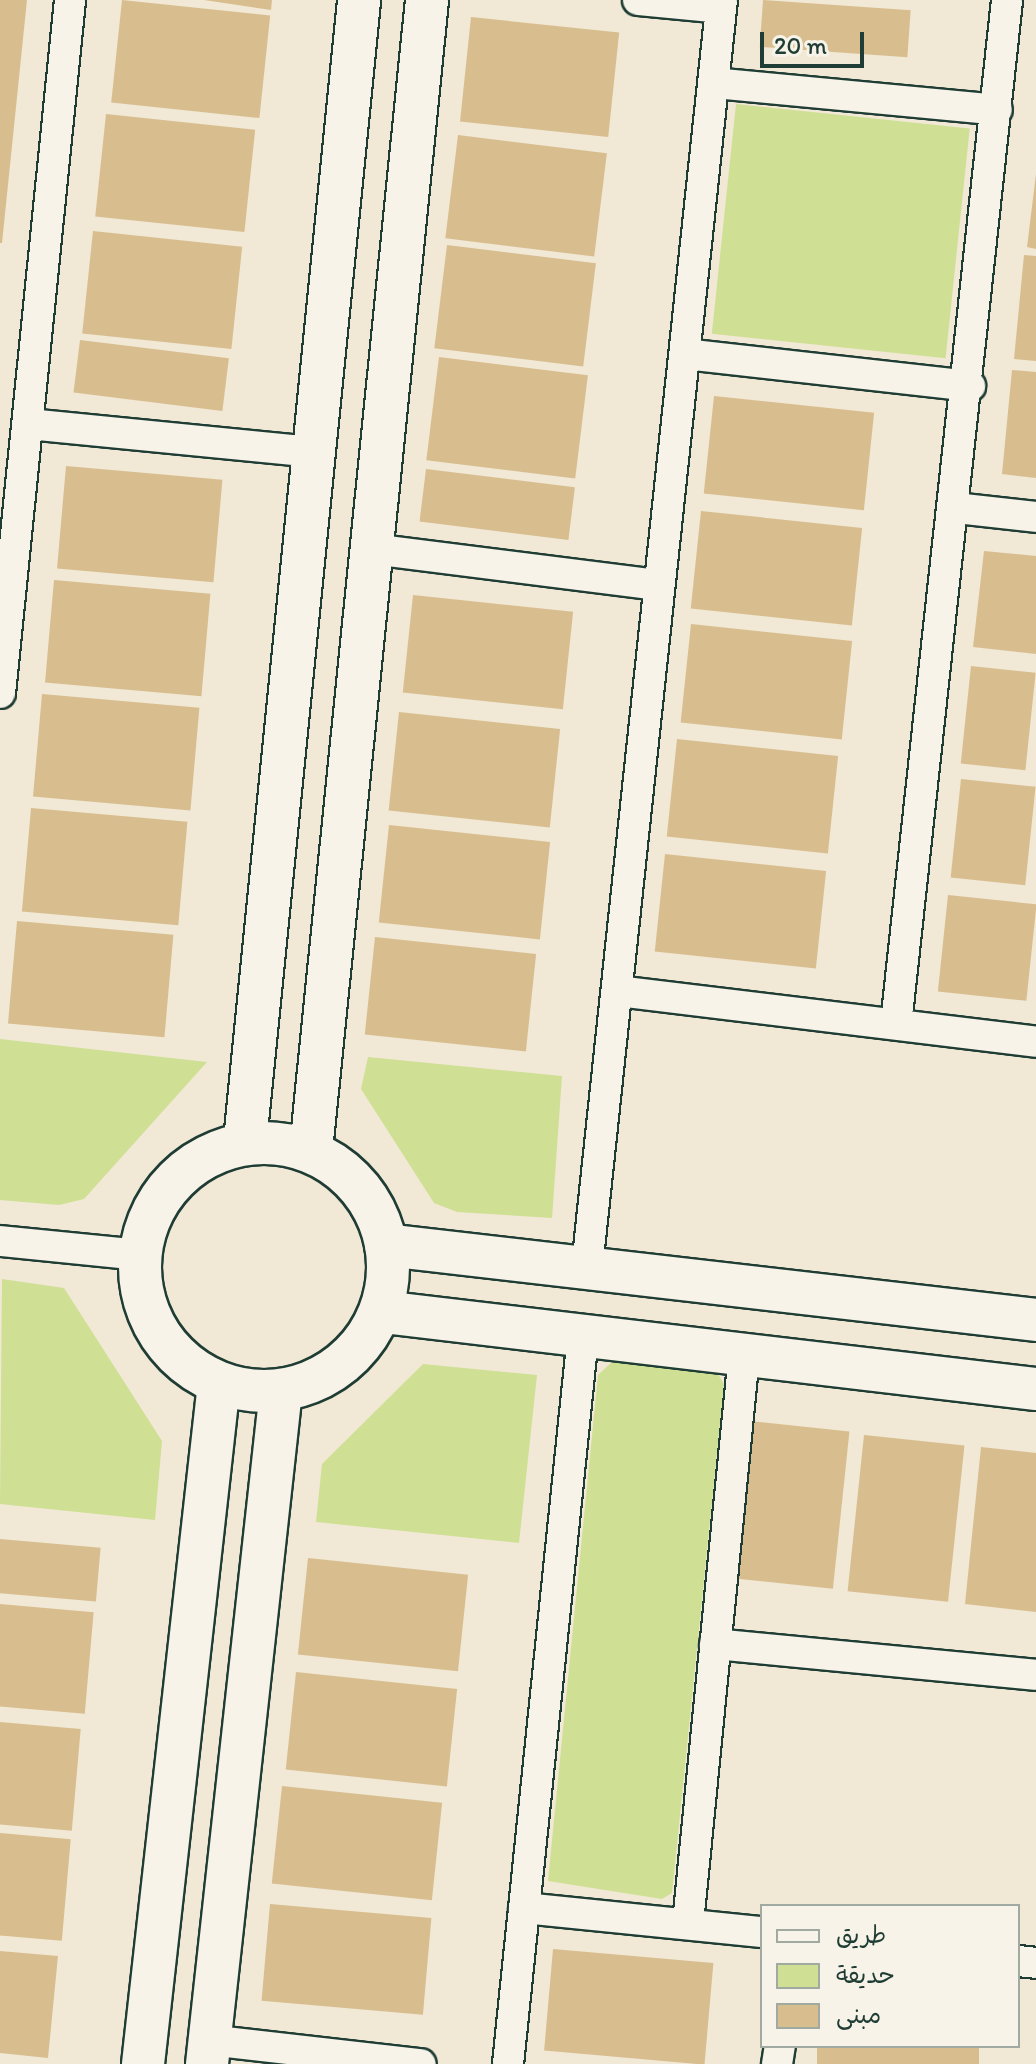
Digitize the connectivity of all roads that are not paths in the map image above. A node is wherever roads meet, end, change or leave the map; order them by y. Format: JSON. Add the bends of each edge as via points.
{"nodes":[{"id":1,"x":70,"y":0,"type":"edge"},
{"id":2,"x":359,"y":0,"type":"edge"},
{"id":3,"x":427,"y":0,"type":"edge"},
{"id":4,"x":638,"y":0,"type":"edge"},
{"id":5,"x":1007,"y":0,"type":"edge"},
{"id":6,"x":722,"y":4,"type":"edge"},
{"id":7,"x":714,"y":83,"type":"junction"},
{"id":8,"x":997,"y":110,"type":"junction"},
{"id":9,"x":685,"y":354,"type":"junction"},
{"id":10,"x":970,"y":386,"type":"junction"},
{"id":11,"x":28,"y":424,"type":"junction"},
{"id":12,"x":315,"y":452,"type":"junction"},
{"id":13,"x":956,"y":508,"type":"junction"},
{"id":14,"x":1036,"y":517,"type":"edge"},
{"id":15,"x":8,"y":536,"type":"edge"},
{"id":16,"x":372,"y":549,"type":"junction"},
{"id":17,"x":658,"y":585,"type":"junction"},
{"id":18,"x":0,"y":693,"type":"edge"},
{"id":19,"x":617,"y":991,"type":"junction"},
{"id":20,"x":896,"y":1024,"type":"junction"},
{"id":21,"x":1036,"y":1042,"type":"edge"},
{"id":22,"x":245,"y":1141,"type":"junction"},
{"id":23,"x":311,"y":1150,"type":"junction"},
{"id":24,"x":0,"y":1241,"type":"edge"},
{"id":25,"x":386,"y":1245,"type":"junction"},
{"id":26,"x":140,"y":1255,"type":"junction"},
{"id":27,"x":587,"y":1267,"type":"junction"},
{"id":28,"x":383,"y":1312,"type":"junction"},
{"id":29,"x":1036,"y":1320,"type":"edge"},
{"id":30,"x":583,"y":1336,"type":"junction"},
{"id":31,"x":744,"y":1355,"type":"junction"},
{"id":32,"x":219,"y":1383,"type":"junction"},
{"id":33,"x":1036,"y":1389,"type":"edge"},
{"id":34,"x":281,"y":1391,"type":"junction"},
{"id":35,"x":715,"y":1644,"type":"junction"},
{"id":36,"x":1036,"y":1675,"type":"edge"},
{"id":37,"x":524,"y":1908,"type":"junction"},
{"id":38,"x":688,"y":1923,"type":"junction"},
{"id":39,"x":760,"y":1932,"type":"edge"},
{"id":40,"x":208,"y":2052,"type":"edge"},
{"id":41,"x":143,"y":2064,"type":"edge"},
{"id":42,"x":421,"y":2064,"type":"edge"},
{"id":43,"x":508,"y":2064,"type":"edge"}],
"edges":[{"from":1,"to":11,"type":"street"},
{"from":2,"to":12,"type":"street"},
{"from":3,"to":16,"type":"street"},
{"from":4,"to":6,"type":"street"},
{"from":5,"to":8,"type":"street"},
{"from":6,"to":7,"type":"street"},
{"from":7,"to":8,"type":"street"},
{"from":7,"to":9,"type":"street"},
{"from":8,"to":10,"type":"street"},
{"from":9,"to":10,"type":"street"},
{"from":9,"to":17,"type":"street"},
{"from":10,"to":13,"type":"street"},
{"from":11,"to":12,"type":"street"},
{"from":11,"to":15,"type":"street"},
{"from":12,"to":22,"type":"street"},
{"from":13,"to":14,"type":"street"},
{"from":13,"to":20,"type":"street"},
{"from":15,"to":18,"type":"street"},
{"from":16,"to":17,"type":"street"},
{"from":16,"to":23,"type":"street"},
{"from":17,"to":19,"type":"street"},
{"from":19,"to":20,"type":"street"},
{"from":19,"to":27,"type":"street"},
{"from":20,"to":21,"type":"street"},
{"from":22,"to":23,"type":"street"},
{"from":22,"to":26,"type":"street","via":[[183,1172],[157,1205]]},
{"from":23,"to":25,"type":"street","via":[[358,1186]]},
{"from":24,"to":26,"type":"street"},
{"from":25,"to":27,"type":"street"},
{"from":25,"to":28,"type":"street"},
{"from":26,"to":32,"type":"street","via":[[141,1287],[168,1346]]},
{"from":27,"to":29,"type":"street"},
{"from":28,"to":30,"type":"street"},
{"from":28,"to":34,"type":"street","via":[[332,1372]]},
{"from":30,"to":31,"type":"street"},
{"from":30,"to":37,"type":"street"},
{"from":31,"to":33,"type":"street"},
{"from":31,"to":35,"type":"street"},
{"from":32,"to":34,"type":"street"},
{"from":32,"to":41,"type":"street"},
{"from":34,"to":40,"type":"street"},
{"from":35,"to":36,"type":"street"},
{"from":35,"to":38,"type":"street"},
{"from":37,"to":38,"type":"street"},
{"from":37,"to":43,"type":"street"},
{"from":38,"to":39,"type":"street"},
{"from":40,"to":42,"type":"street"}]}
